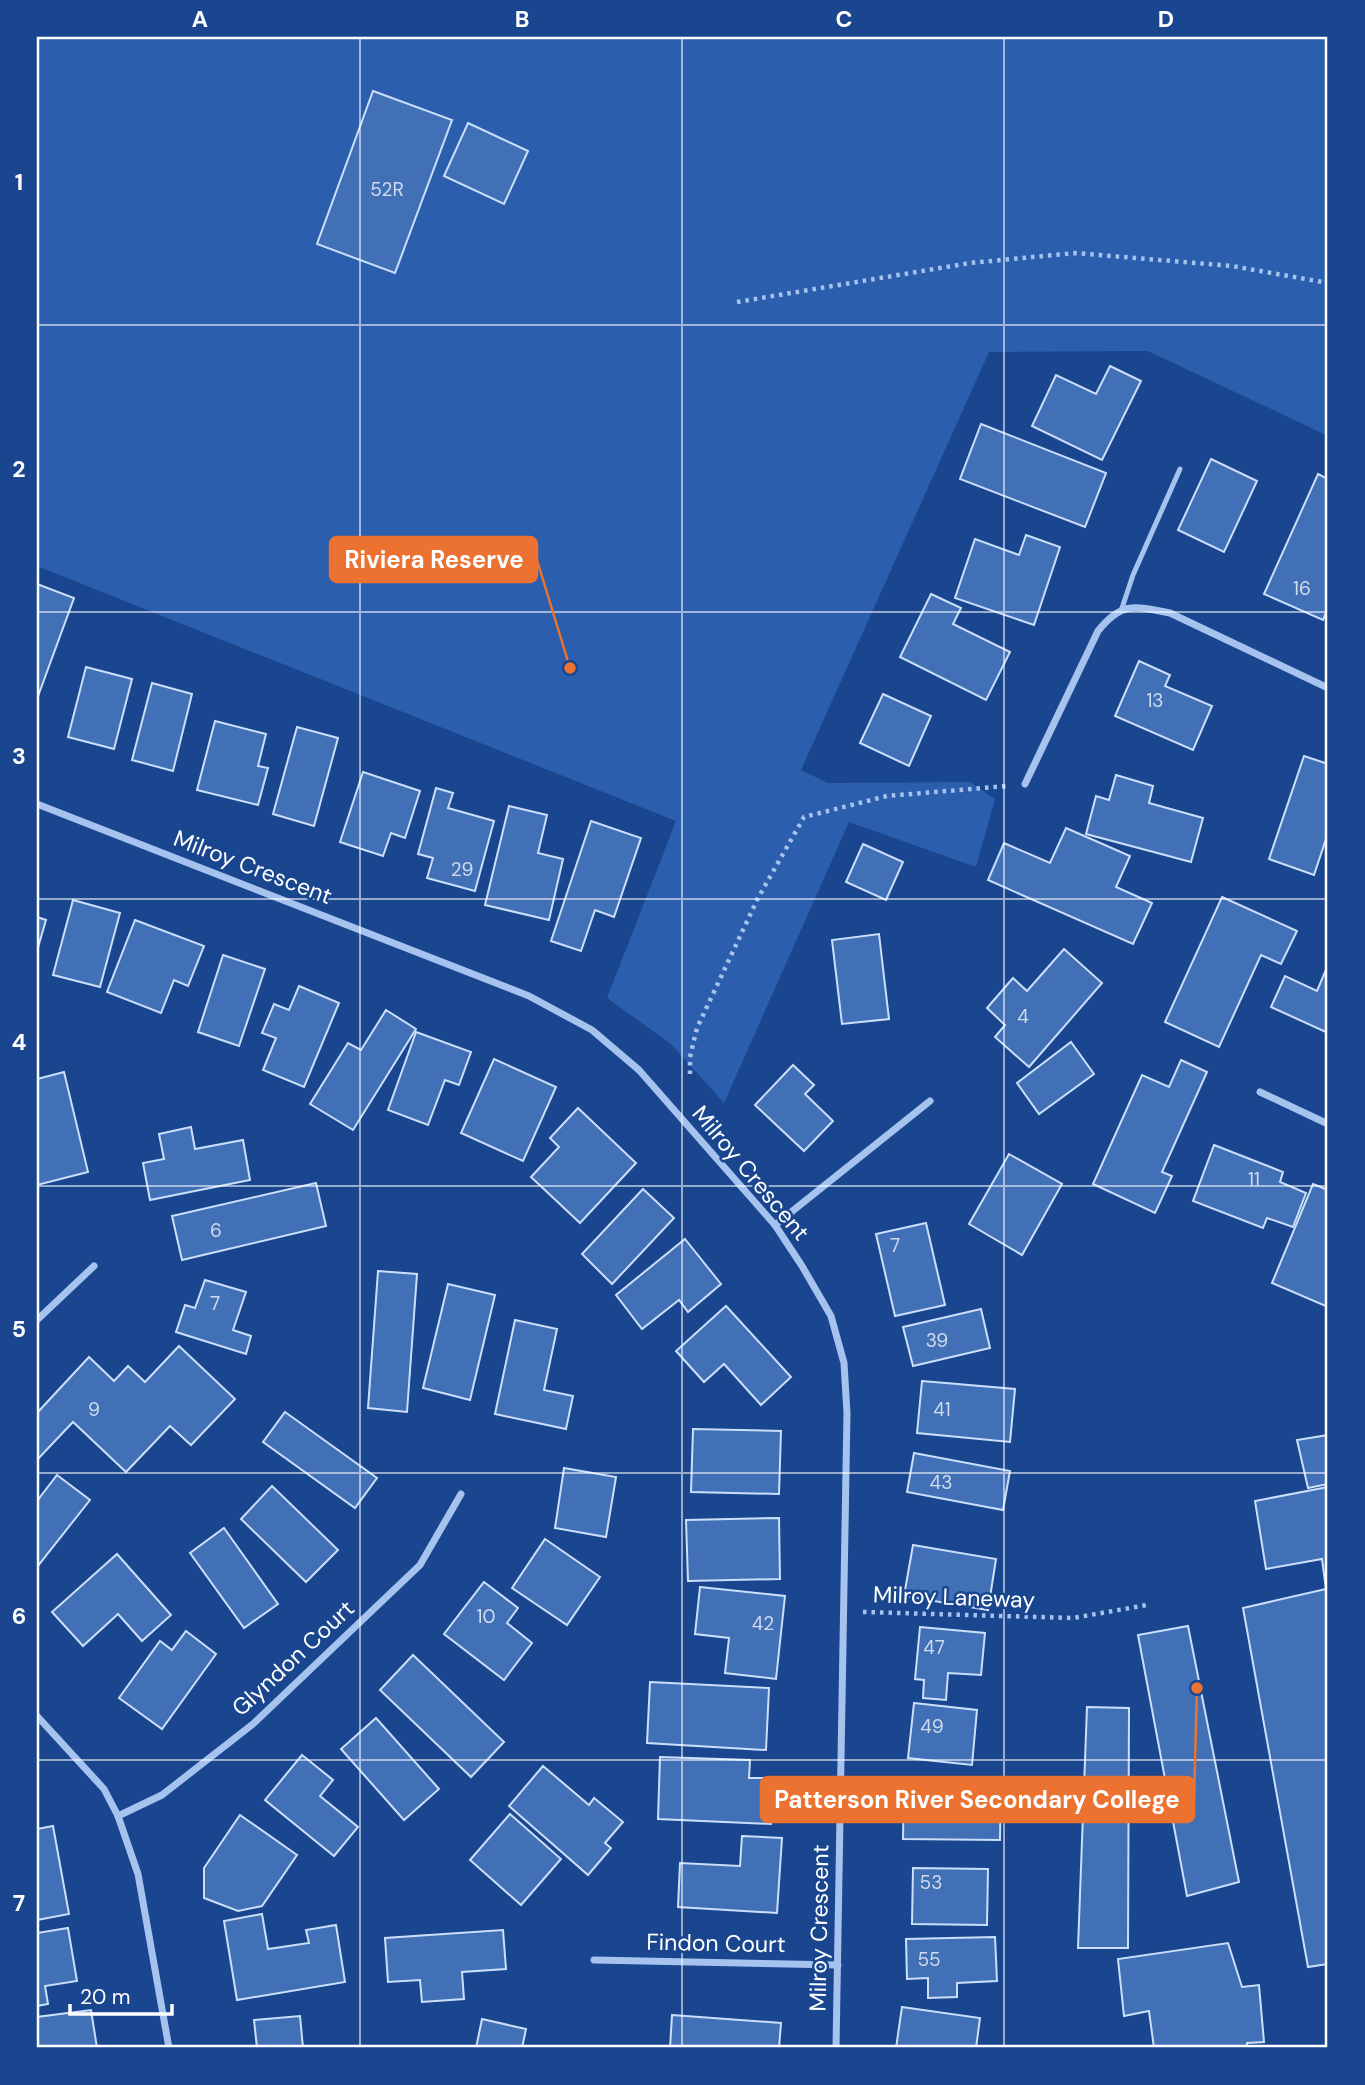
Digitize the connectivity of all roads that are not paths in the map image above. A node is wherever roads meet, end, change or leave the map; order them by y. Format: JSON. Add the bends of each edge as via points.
{"nodes":[{"id":1,"x":1180,"y":469,"type":"dead end"},
{"id":2,"x":1122,"y":608,"type":"junction"},
{"id":3,"x":1328,"y":688,"type":"edge"},
{"id":4,"x":1025,"y":784,"type":"road end"},
{"id":5,"x":37,"y":804,"type":"edge"},
{"id":6,"x":1260,"y":1092,"type":"dead end"},
{"id":7,"x":930,"y":1101,"type":"dead end"},
{"id":8,"x":1328,"y":1124,"type":"edge"},
{"id":9,"x":775,"y":1225,"type":"junction"},
{"id":10,"x":94,"y":1266,"type":"dead end"},
{"id":11,"x":37,"y":1320,"type":"edge"},
{"id":12,"x":461,"y":1494,"type":"dead end"},
{"id":13,"x":37,"y":1716,"type":"edge"},
{"id":14,"x":118,"y":1816,"type":"junction"},
{"id":15,"x":594,"y":1960,"type":"dead end"},
{"id":16,"x":838,"y":1965,"type":"junction"},
{"id":17,"x":169,"y":2048,"type":"edge"},
{"id":18,"x":836,"y":2048,"type":"edge"}],
"edges":[{"from":1,"to":2,"type":"lane"},
{"from":2,"to":3,"type":"street","via":[[1170,613]]},
{"from":2,"to":4,"type":"street","via":[[1098,631]]},
{"from":5,"to":9,"type":"street","name":"Milroy Crescent","via":[[529,996],[592,1030],[639,1070]]},
{"from":6,"to":8,"type":"street"},
{"from":7,"to":9,"type":"street"},
{"from":9,"to":16,"type":"street","name":"Milroy Crescent","via":[[831,1316],[844,1363]]},
{"from":10,"to":11,"type":"street"},
{"from":12,"to":14,"type":"street","name":"Glyndon Court","via":[[420,1565],[253,1724],[163,1795]]},
{"from":13,"to":14,"type":"street","via":[[104,1789]]},
{"from":14,"to":17,"type":"street","via":[[138,1874]]},
{"from":15,"to":16,"type":"street","name":"Findon Court"},
{"from":16,"to":18,"type":"street","name":"Milroy Crescent"}]}
